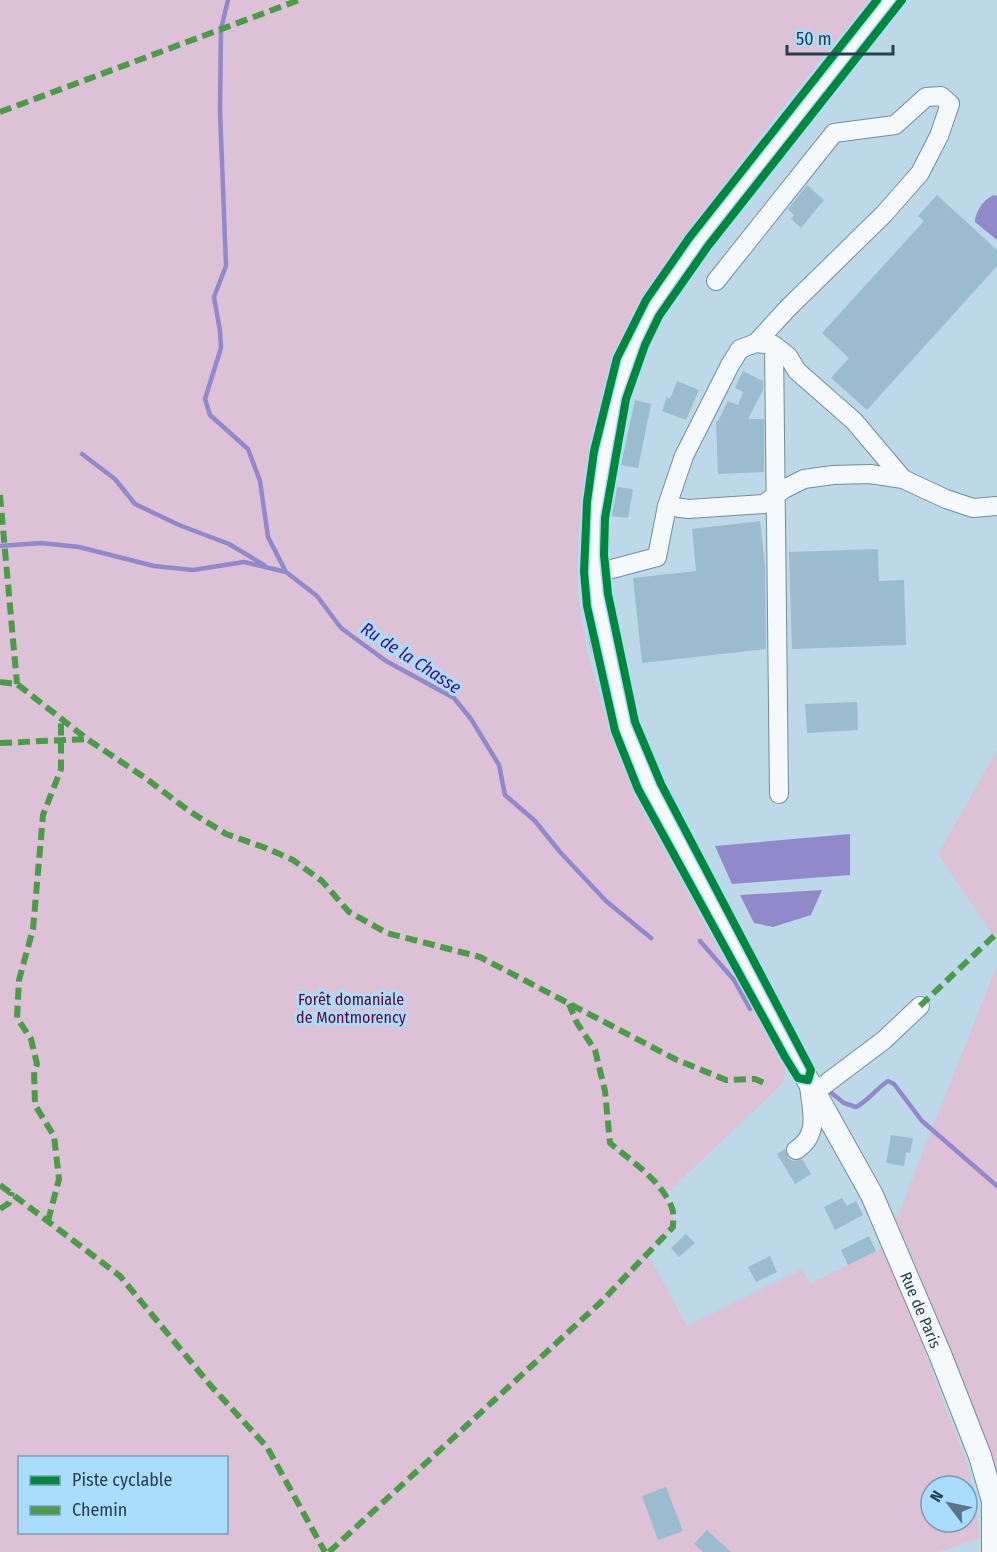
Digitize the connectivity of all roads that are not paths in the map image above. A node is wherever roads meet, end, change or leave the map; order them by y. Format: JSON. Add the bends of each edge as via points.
{"nodes":[{"id":1,"x":890,"y":0,"type":"edge"},
{"id":2,"x":716,"y":281,"type":"dead end"},
{"id":3,"x":765,"y":344,"type":"junction"},
{"id":4,"x":903,"y":479,"type":"junction"},
{"id":5,"x":774,"y":497,"type":"junction"},
{"id":6,"x":667,"y":506,"type":"junction"},
{"id":7,"x":997,"y":506,"type":"edge"},
{"id":8,"x":593,"y":574,"type":"junction"},
{"id":9,"x":779,"y":794,"type":"dead end"},
{"id":10,"x":920,"y":1006,"type":"dead end"},
{"id":11,"x":811,"y":1086,"type":"junction"},
{"id":12,"x":796,"y":1150,"type":"dead end"},
{"id":13,"x":993,"y":1552,"type":"edge"}],
"edges":[{"from":1,"to":8,"type":"main road","name":"Rue de Paris","via":[[700,239],[653,306],[626,359],[601,455]]},
{"from":2,"to":3,"type":"lane","via":[[834,133],[896,125],[926,97],[941,96],[950,104],[920,173],[788,308]]},
{"from":3,"to":4,"type":"lane","via":[[788,356],[797,371],[854,421]]},
{"from":3,"to":5,"type":"lane"},
{"from":3,"to":6,"type":"lane","via":[[740,349],[730,365],[684,456]]},
{"from":4,"to":5,"type":"lane","via":[[870,474],[804,479]]},
{"from":4,"to":7,"type":"lane","via":[[973,508]]},
{"from":5,"to":6,"type":"lane","via":[[765,504],[688,509]]},
{"from":5,"to":9,"type":"lane"},
{"from":6,"to":8,"type":"lane","via":[[657,557]]},
{"from":8,"to":11,"type":"main road","name":"Rue de Paris","via":[[601,640],[623,724],[647,783]]},
{"from":10,"to":11,"type":"lane"},
{"from":11,"to":12,"type":"lane","via":[[812,1134]]},
{"from":11,"to":13,"type":"main road","name":"Rue de Paris","via":[[873,1195],[980,1456],[993,1501]]}]}
